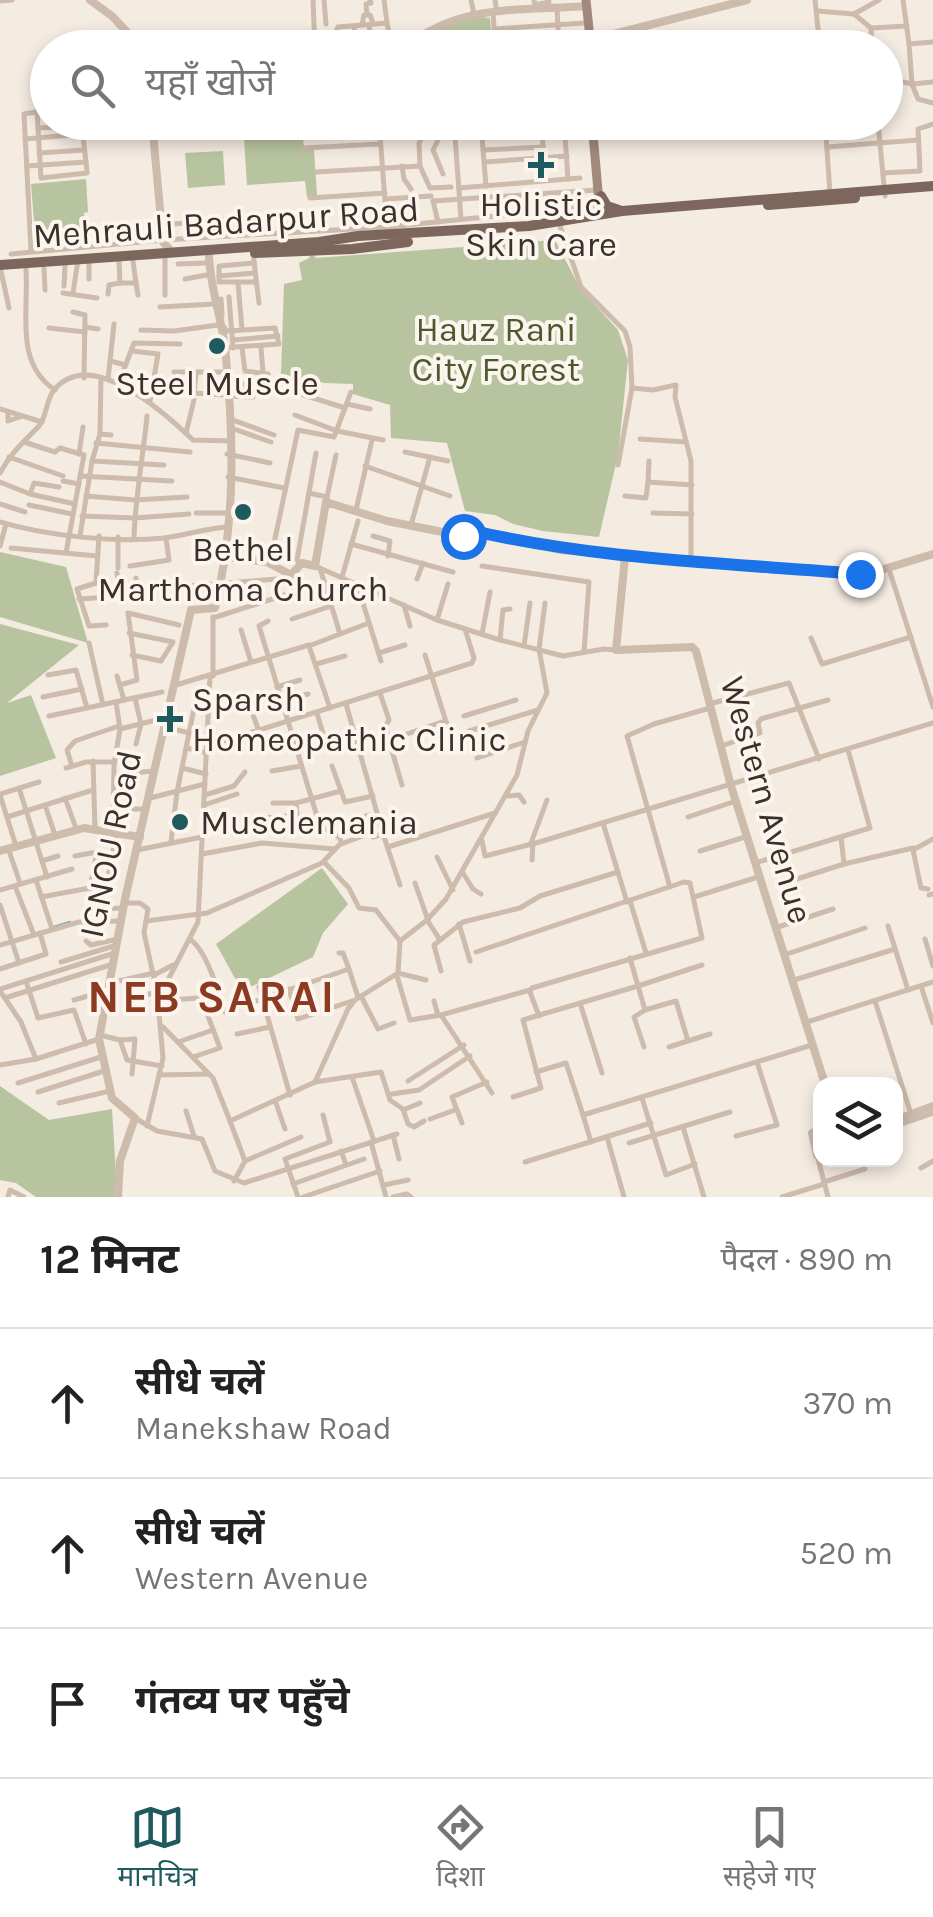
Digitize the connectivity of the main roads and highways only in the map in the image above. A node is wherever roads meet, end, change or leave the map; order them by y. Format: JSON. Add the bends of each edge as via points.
{"nodes":[{"id":1,"x":584,"y":3,"type":"edge"},
{"id":2,"x":586,"y":30,"type":"edge"},
{"id":3,"x":587,"y":30,"type":"edge"},
{"id":4,"x":594,"y":140,"type":"edge"},
{"id":5,"x":933,"y":188,"type":"edge"},
{"id":6,"x":597,"y":209,"type":"junction"},
{"id":7,"x":680,"y":209,"type":"junction"},
{"id":8,"x":622,"y":210,"type":"junction"},
{"id":9,"x":382,"y":236,"type":"junction"},
{"id":10,"x":324,"y":246,"type":"junction"},
{"id":11,"x":163,"y":253,"type":"junction"},
{"id":12,"x":82,"y":263,"type":"junction"},
{"id":13,"x":26,"y":266,"type":"junction"},
{"id":14,"x":0,"y":269,"type":"edge"}],
"edges":[{"from":1,"to":2,"type":"main road"},
{"from":1,"to":3,"type":"main road"},
{"from":4,"to":6,"type":"main road"},
{"from":5,"to":7,"type":"main road","name":"Mehrauli Badarpur Road"},
{"from":6,"to":7,"type":"main road","name":"Mehrauli Badarpur Road"},
{"from":6,"to":8,"type":"main road","name":"Mehrauli Badarpur Road"},
{"from":6,"to":8,"type":"main road"},
{"from":6,"to":9,"type":"main road","name":"Mehrauli Badarpur Road"},
{"from":6,"to":9,"type":"main road","name":"Mehrauli Badarpur Road","via":[[560,226]]},
{"from":7,"to":8,"type":"main road","name":"Mehrauli Badarpur Road"},
{"from":9,"to":10,"type":"main road"},
{"from":10,"to":11,"type":"main road","name":"Mehrauli Badarpur Road"},
{"from":10,"to":11,"type":"main road","name":"Mehrauli Badarpur Road","via":[[254,258]]},
{"from":11,"to":12,"type":"main road","name":"Mehrauli Badarpur Road"},
{"from":11,"to":12,"type":"main road","name":"Mehrauli Badarpur Road"},
{"from":12,"to":13,"type":"main road","name":"Mehrauli Badarpur Road"},
{"from":12,"to":13,"type":"main road","name":"Mehrauli Badarpur Road"},
{"from":13,"to":14,"type":"main road","name":"Mehrauli Badarpur Road"}]}
